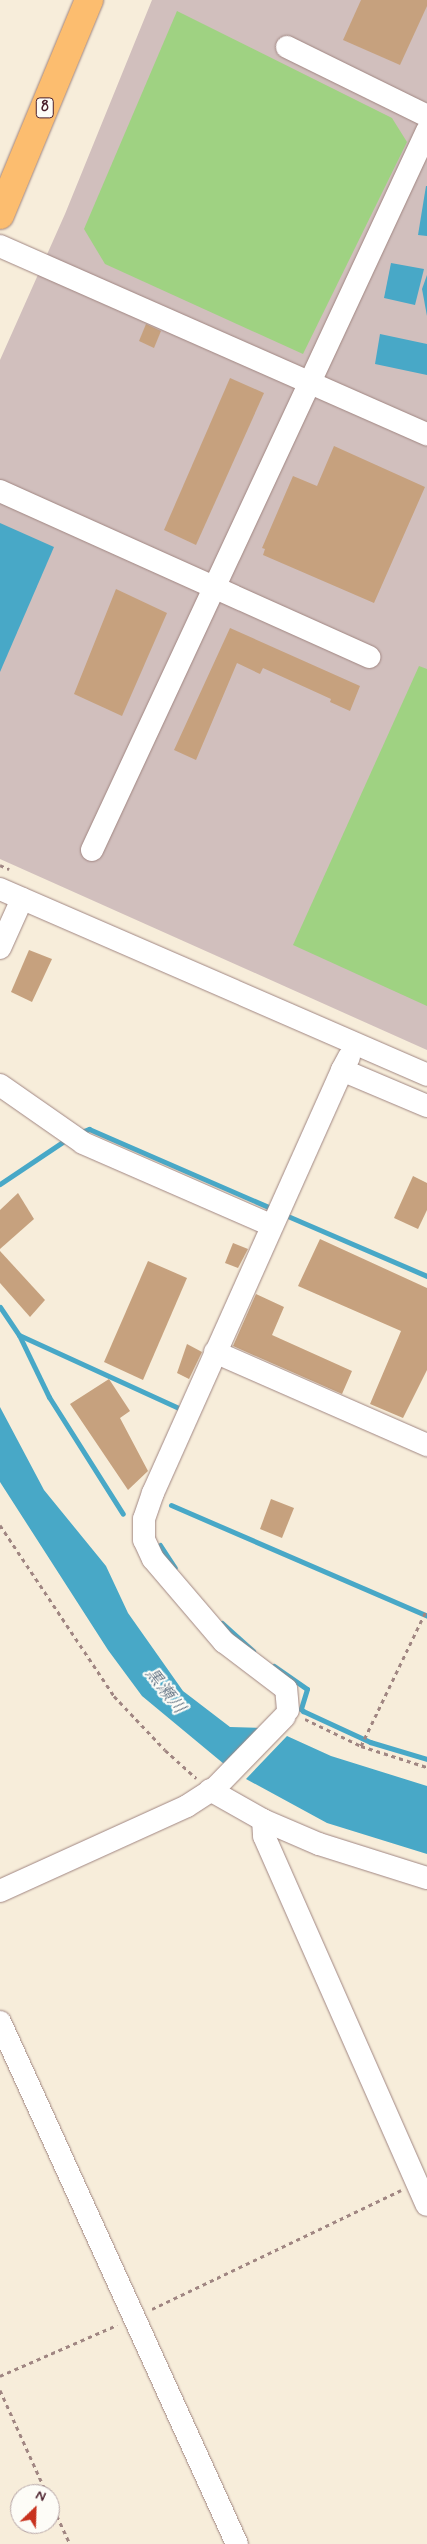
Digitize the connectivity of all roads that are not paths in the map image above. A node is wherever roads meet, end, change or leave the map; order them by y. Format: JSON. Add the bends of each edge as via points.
{"nodes":[{"id":1,"x":89,"y":0,"type":"edge"},
{"id":2,"x":287,"y":47,"type":"dead end"},
{"id":3,"x":427,"y":116,"type":"edge"},
{"id":4,"x":427,"y":131,"type":"edge"},
{"id":5,"x":0,"y":215,"type":"edge"},
{"id":6,"x":0,"y":246,"type":"edge"},
{"id":7,"x":312,"y":382,"type":"junction"},
{"id":8,"x":427,"y":434,"type":"edge"},
{"id":9,"x":0,"y":491,"type":"edge"},
{"id":10,"x":215,"y":589,"type":"junction"},
{"id":11,"x":369,"y":657,"type":"dead end"},
{"id":12,"x":92,"y":850,"type":"dead end"},
{"id":13,"x":0,"y":889,"type":"edge"},
{"id":14,"x":22,"y":899,"type":"junction"},
{"id":15,"x":0,"y":948,"type":"edge"},
{"id":16,"x":356,"y":1044,"type":"junction"},
{"id":17,"x":342,"y":1070,"type":"junction"},
{"id":18,"x":427,"y":1075,"type":"edge"},
{"id":19,"x":0,"y":1084,"type":"edge"},
{"id":20,"x":427,"y":1106,"type":"edge"},
{"id":21,"x":271,"y":1225,"type":"junction"},
{"id":22,"x":215,"y":1352,"type":"junction"},
{"id":23,"x":427,"y":1445,"type":"edge"},
{"id":24,"x":213,"y":1788,"type":"junction"},
{"id":25,"x":263,"y":1820,"type":"junction"},
{"id":26,"x":427,"y":1878,"type":"edge"},
{"id":27,"x":0,"y":1891,"type":"edge"},
{"id":28,"x":0,"y":2022,"type":"edge"},
{"id":29,"x":427,"y":2205,"type":"edge"},
{"id":30,"x":237,"y":2544,"type":"edge"}],
"edges":[{"from":1,"to":5,"type":"highway","number":"8"},
{"from":2,"to":3,"type":"street"},
{"from":4,"to":7,"type":"street"},
{"from":6,"to":7,"type":"street"},
{"from":7,"to":8,"type":"street"},
{"from":7,"to":10,"type":"street"},
{"from":9,"to":10,"type":"street"},
{"from":10,"to":11,"type":"street"},
{"from":10,"to":12,"type":"street"},
{"from":13,"to":14,"type":"street"},
{"from":14,"to":15,"type":"street"},
{"from":14,"to":16,"type":"street"},
{"from":16,"to":17,"type":"street"},
{"from":16,"to":18,"type":"street"},
{"from":17,"to":20,"type":"street"},
{"from":17,"to":21,"type":"street"},
{"from":19,"to":21,"type":"street","via":[[83,1143]]},
{"from":21,"to":22,"type":"street"},
{"from":22,"to":23,"type":"street"},
{"from":22,"to":24,"type":"street","via":[[153,1493],[144,1519],[144,1540],[153,1559],[224,1642],[286,1689],[286,1714]]},
{"from":24,"to":25,"type":"street"},
{"from":24,"to":27,"type":"street","via":[[187,1806]]},
{"from":25,"to":26,"type":"street","via":[[319,1844]]},
{"from":25,"to":29,"type":"street","via":[[264,1836]]},
{"from":28,"to":30,"type":"street"}]}
